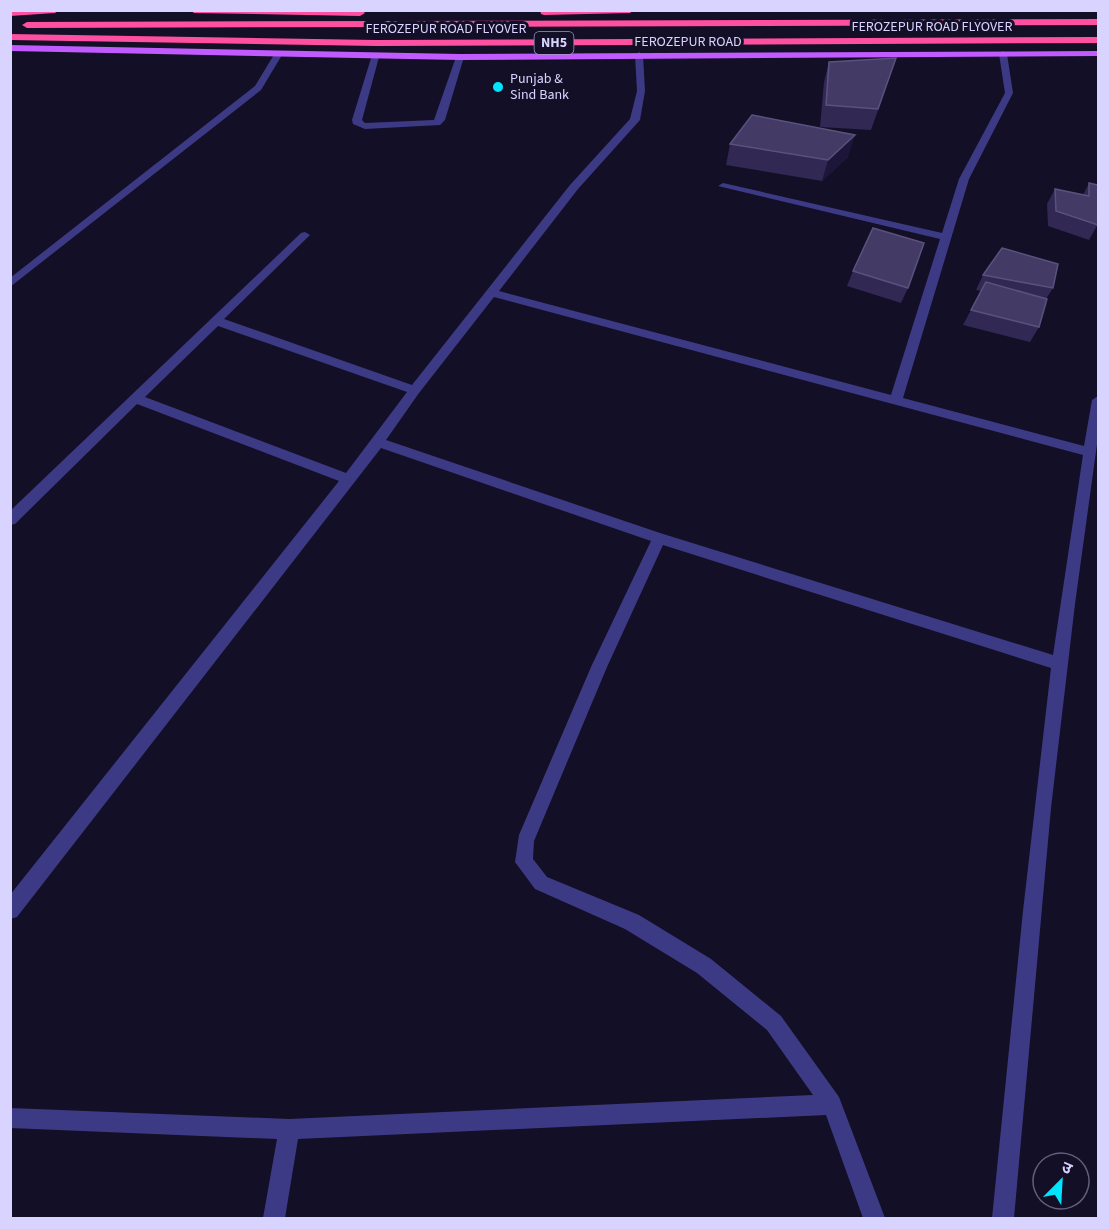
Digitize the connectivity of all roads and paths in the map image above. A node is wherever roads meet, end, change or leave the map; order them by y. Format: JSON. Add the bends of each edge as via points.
{"nodes":[{"id":1,"x":55,"y":10,"type":"edge"},
{"id":2,"x":194,"y":10,"type":"edge"},
{"id":3,"x":630,"y":10,"type":"edge"},
{"id":4,"x":537,"y":12,"type":"dead end"},
{"id":5,"x":10,"y":13,"type":"edge"},
{"id":6,"x":514,"y":13,"type":"dead end"},
{"id":7,"x":1098,"y":22,"type":"edge"},
{"id":8,"x":10,"y":25,"type":"edge"},
{"id":9,"x":10,"y":37,"type":"edge"},
{"id":10,"x":1098,"y":40,"type":"edge"},
{"id":11,"x":10,"y":48,"type":"edge"},
{"id":12,"x":1004,"y":54,"type":"junction"},
{"id":13,"x":1098,"y":54,"type":"edge"},
{"id":14,"x":278,"y":55,"type":"junction"},
{"id":15,"x":639,"y":55,"type":"junction"},
{"id":16,"x":375,"y":57,"type":"junction"},
{"id":17,"x":460,"y":57,"type":"junction"},
{"id":18,"x":723,"y":186,"type":"dead end"},
{"id":19,"x":305,"y":235,"type":"dead end"},
{"id":20,"x":946,"y":237,"type":"junction"},
{"id":21,"x":10,"y":284,"type":"edge"},
{"id":22,"x":493,"y":293,"type":"junction"},
{"id":23,"x":217,"y":321,"type":"junction"},
{"id":24,"x":415,"y":390,"type":"junction"},
{"id":25,"x":136,"y":399,"type":"junction"},
{"id":26,"x":1098,"y":400,"type":"edge"},
{"id":27,"x":896,"y":401,"type":"junction"},
{"id":28,"x":378,"y":442,"type":"junction"},
{"id":29,"x":1090,"y":452,"type":"junction"},
{"id":30,"x":347,"y":479,"type":"junction"},
{"id":31,"x":10,"y":520,"type":"edge"},
{"id":32,"x":659,"y":538,"type":"junction"},
{"id":33,"x":1058,"y":663,"type":"junction"},
{"id":34,"x":10,"y":910,"type":"edge"},
{"id":35,"x":832,"y":1104,"type":"junction"},
{"id":36,"x":10,"y":1118,"type":"edge"},
{"id":37,"x":289,"y":1129,"type":"junction"},
{"id":38,"x":274,"y":1218,"type":"edge"},
{"id":39,"x":874,"y":1218,"type":"edge"},
{"id":40,"x":1003,"y":1218,"type":"edge"}],
"edges":[{"from":1,"to":5,"type":"highway"},
{"from":2,"to":6,"type":"highway"},
{"from":3,"to":4,"type":"highway"},
{"from":7,"to":8,"type":"highway","name":"FEROZEPUR ROAD FLYOVER","number":"NH5"},
{"from":9,"to":10,"type":"highway","name":"FEROZEPUR ROAD FLYOVER","number":"NH5","via":[[376,44]]},
{"from":11,"to":14,"type":"main road","name":"FEROZEPUR ROAD"},
{"from":12,"to":13,"type":"main road","name":"FEROZEPUR ROAD"},
{"from":12,"to":15,"type":"main road","name":"FEROZEPUR ROAD"},
{"from":12,"to":20,"type":"street","via":[[1009,93],[964,179]]},
{"from":14,"to":16,"type":"main road","name":"FEROZEPUR ROAD"},
{"from":14,"to":21,"type":"street","via":[[258,88]]},
{"from":15,"to":17,"type":"main road","name":"FEROZEPUR ROAD"},
{"from":15,"to":22,"type":"street","via":[[641,91],[635,120],[598,159]]},
{"from":16,"to":17,"type":"main road","name":"FEROZEPUR ROAD"},
{"from":16,"to":17,"type":"street","via":[[357,120],[365,126],[437,123]]},
{"from":18,"to":20,"type":"street"},
{"from":19,"to":23,"type":"street"},
{"from":20,"to":27,"type":"street"},
{"from":22,"to":24,"type":"street"},
{"from":22,"to":27,"type":"street"},
{"from":23,"to":24,"type":"street"},
{"from":23,"to":25,"type":"street"},
{"from":24,"to":28,"type":"street"},
{"from":25,"to":30,"type":"street"},
{"from":25,"to":31,"type":"street"},
{"from":26,"to":29,"type":"street"},
{"from":27,"to":29,"type":"street"},
{"from":28,"to":30,"type":"street"},
{"from":28,"to":32,"type":"street"},
{"from":29,"to":33,"type":"street"},
{"from":30,"to":34,"type":"street"},
{"from":32,"to":33,"type":"street"},
{"from":32,"to":35,"type":"street","via":[[525,840],[524,862],[541,883],[632,922],[704,966],[774,1023]]},
{"from":33,"to":40,"type":"street","via":[[1031,904]]},
{"from":35,"to":37,"type":"street"},
{"from":35,"to":39,"type":"street"},
{"from":36,"to":37,"type":"street"},
{"from":37,"to":38,"type":"street"}]}
